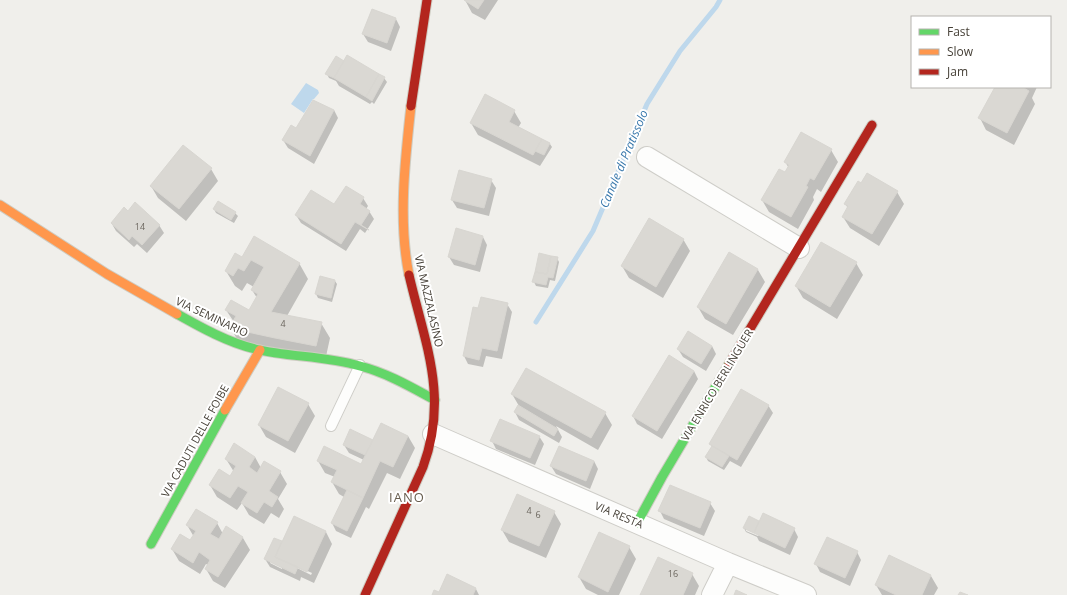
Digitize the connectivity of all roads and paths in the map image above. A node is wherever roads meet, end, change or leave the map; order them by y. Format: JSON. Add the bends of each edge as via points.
{"nodes":[{"id":1,"x":427,"y":0,"type":"edge"},
{"id":2,"x":872,"y":125,"type":"dead end"},
{"id":3,"x":647,"y":157,"type":"dead end"},
{"id":4,"x":0,"y":205,"type":"edge"},
{"id":5,"x":799,"y":248,"type":"junction"},
{"id":6,"x":260,"y":350,"type":"junction"},
{"id":7,"x":360,"y":365,"type":"junction"},
{"id":8,"x":435,"y":400,"type":"junction"},
{"id":9,"x":331,"y":426,"type":"dead end"},
{"id":10,"x":433,"y":434,"type":"junction"},
{"id":11,"x":637,"y":523,"type":"junction"},
{"id":12,"x":152,"y":544,"type":"dead end"},
{"id":13,"x":728,"y":562,"type":"junction"},
{"id":14,"x":365,"y":595,"type":"edge"},
{"id":15,"x":712,"y":595,"type":"edge"},
{"id":16,"x":806,"y":595,"type":"edge"}],
"edges":[{"from":1,"to":8,"type":"street","name":"VIA MAZZALASINO","via":[[408,132],[403,204],[408,270],[428,351]]},
{"from":2,"to":5,"type":"street","name":"VIA ENRICO BERLINGUER"},
{"from":3,"to":5,"type":"street"},
{"from":4,"to":6,"type":"street","name":"VIA SEMINARIO","via":[[102,272],[154,302],[218,335]]},
{"from":5,"to":11,"type":"street","name":"VIA ENRICO BERLINGUER"},
{"from":6,"to":7,"type":"street","name":"VIA SEMINARIO"},
{"from":6,"to":12,"type":"street","name":"VIA CADUTI DELLE FOIBE"},
{"from":7,"to":8,"type":"street","name":"VIA SEMINARIO"},
{"from":7,"to":9,"type":"lane"},
{"from":8,"to":10,"type":"street","name":"VIA MAZZALASINO"},
{"from":10,"to":11,"type":"street","name":"VIA RESTA"},
{"from":10,"to":14,"type":"street","name":"VIA MAZZALASINO","via":[[411,494]]},
{"from":11,"to":13,"type":"street","name":"VIA RESTA"},
{"from":13,"to":15,"type":"street"},
{"from":13,"to":16,"type":"street","name":"VIA RESTA"}]}
